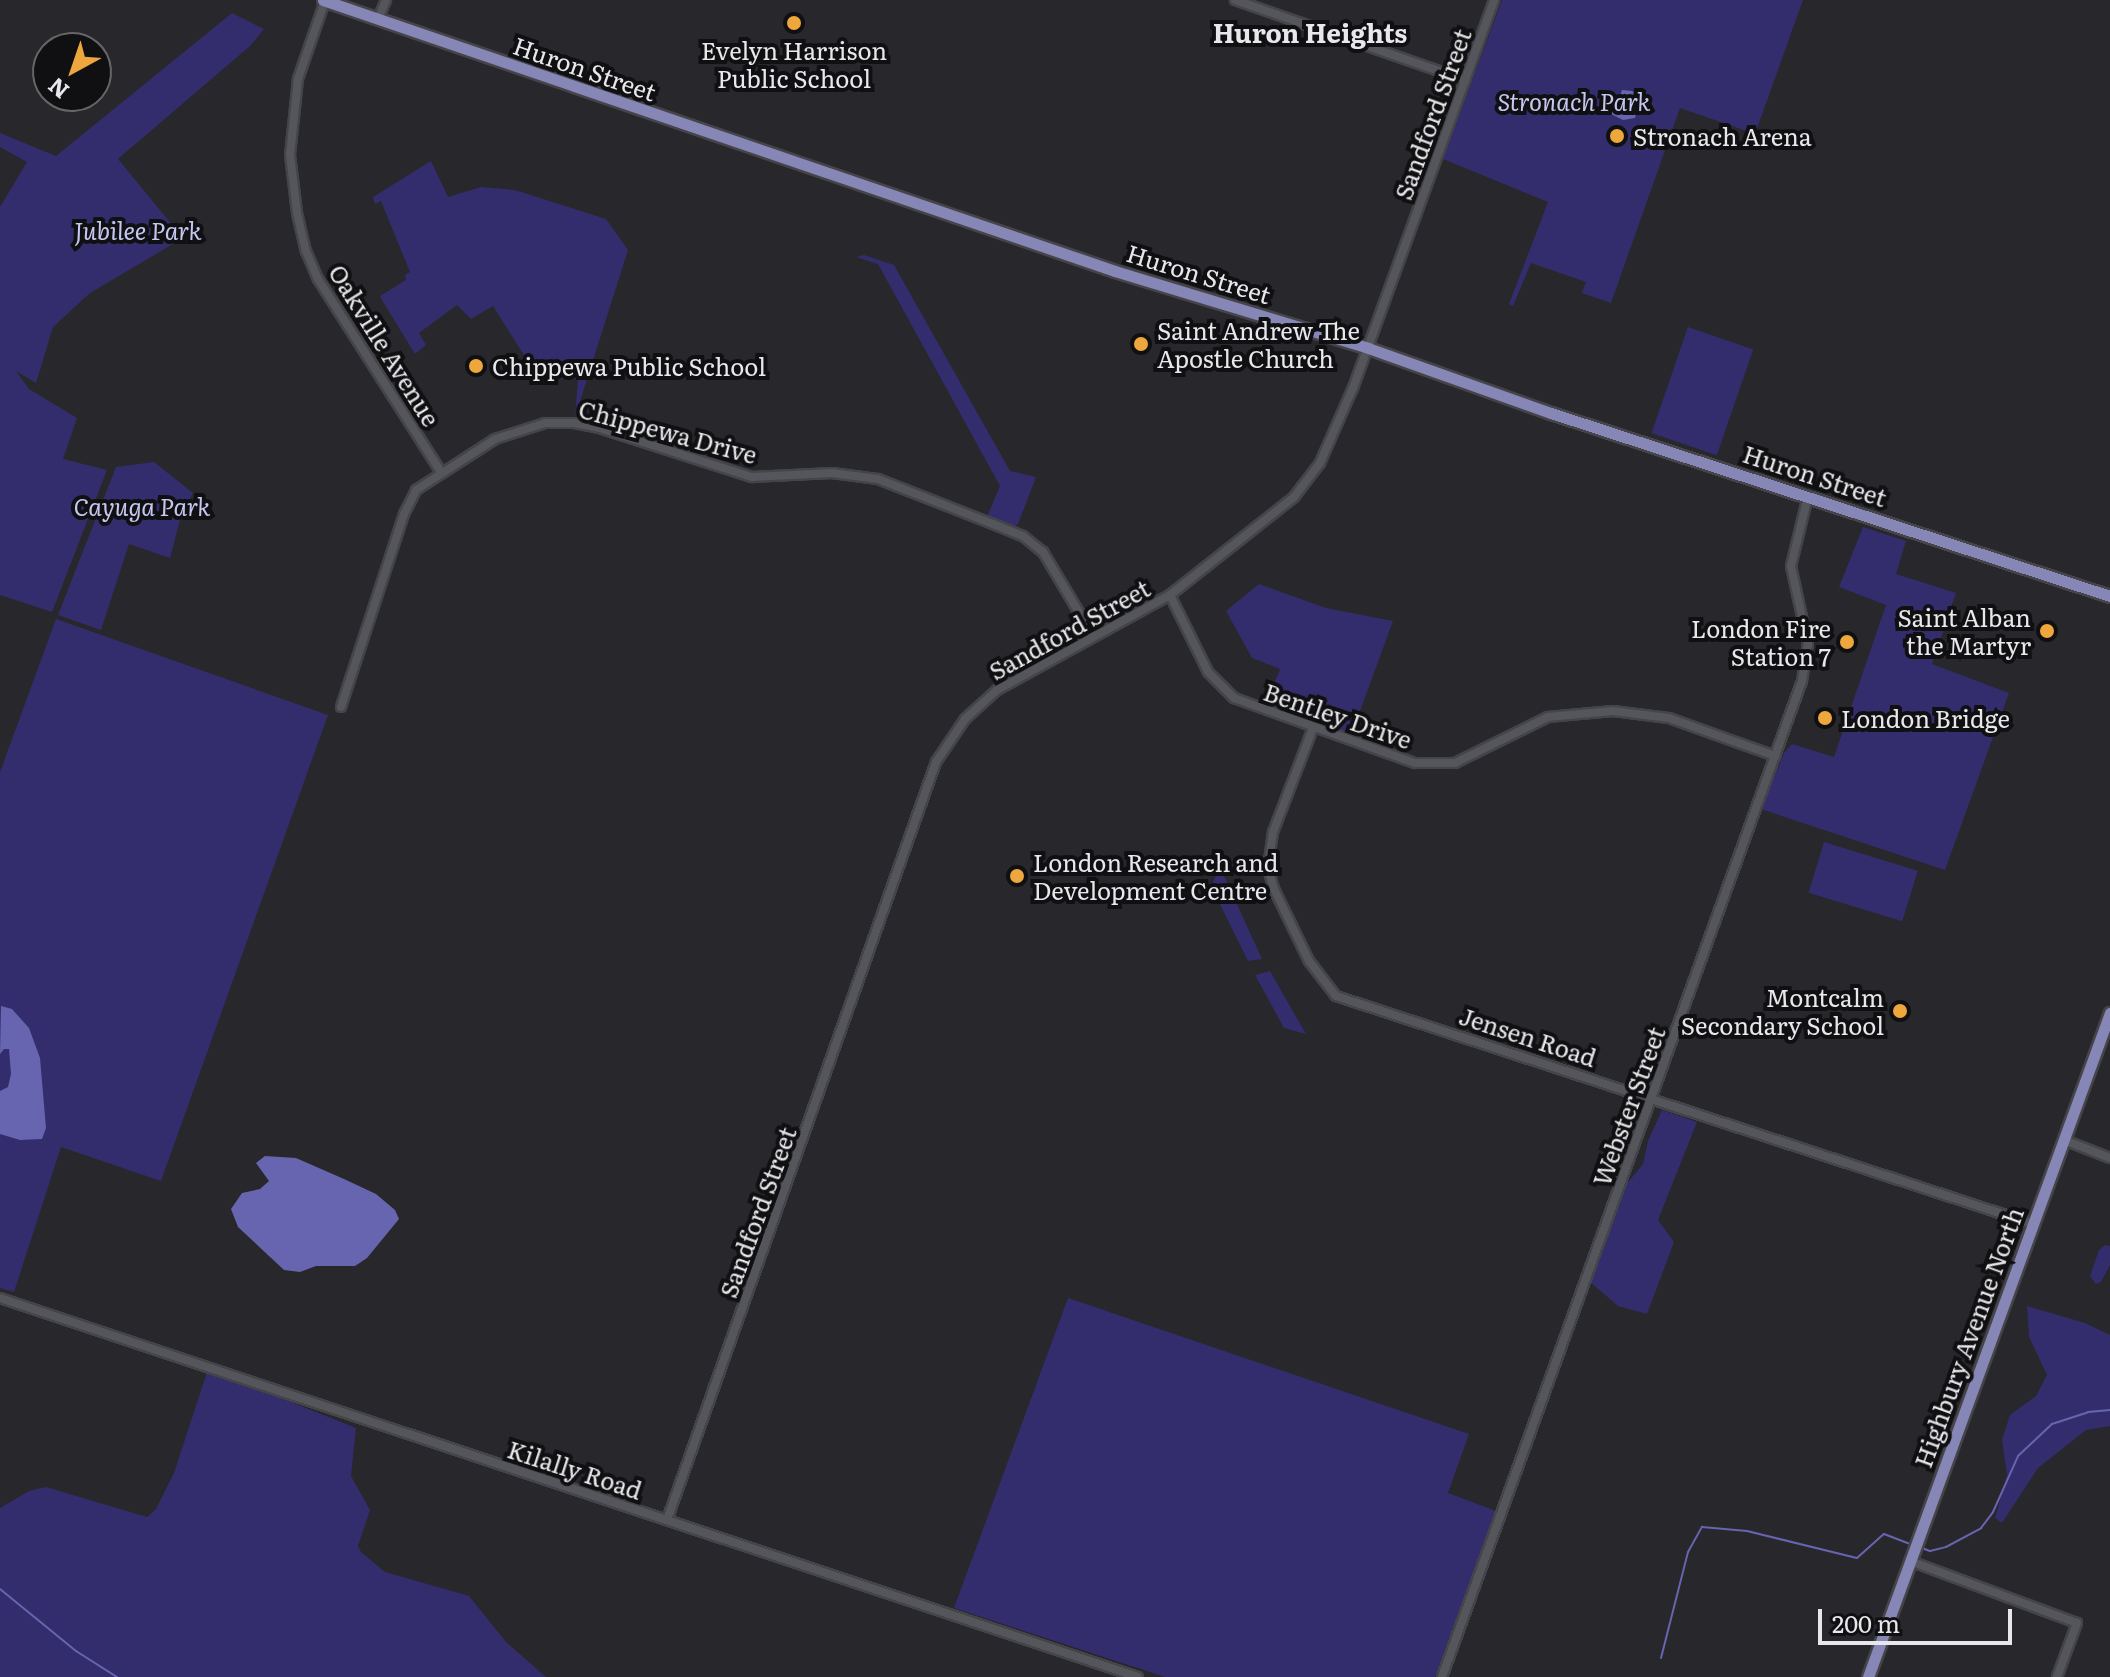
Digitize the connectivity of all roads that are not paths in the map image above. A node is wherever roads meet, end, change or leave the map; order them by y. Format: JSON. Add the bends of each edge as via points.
{"nodes":[{"id":1,"x":324,"y":0,"type":"edge"},
{"id":2,"x":386,"y":0,"type":"edge"},
{"id":3,"x":1235,"y":0,"type":"edge"},
{"id":4,"x":1494,"y":0,"type":"edge"},
{"id":5,"x":378,"y":19,"type":"junction"},
{"id":6,"x":1465,"y":80,"type":"junction"},
{"id":7,"x":1368,"y":348,"type":"junction"},
{"id":8,"x":441,"y":472,"type":"junction"},
{"id":9,"x":1808,"y":496,"type":"junction"},
{"id":10,"x":1170,"y":595,"type":"junction"},
{"id":11,"x":2110,"y":596,"type":"edge"},
{"id":12,"x":1093,"y":636,"type":"junction"},
{"id":13,"x":341,"y":707,"type":"dead end"},
{"id":14,"x":1313,"y":728,"type":"junction"},
{"id":15,"x":1775,"y":756,"type":"junction"},
{"id":16,"x":2110,"y":1013,"type":"edge"},
{"id":17,"x":1652,"y":1099,"type":"junction"},
{"id":18,"x":2064,"y":1140,"type":"junction"},
{"id":19,"x":2110,"y":1158,"type":"edge"},
{"id":20,"x":2033,"y":1224,"type":"junction"},
{"id":21,"x":0,"y":1298,"type":"edge"},
{"id":22,"x":667,"y":1520,"type":"junction"},
{"id":23,"x":1910,"y":1561,"type":"junction"},
{"id":24,"x":1138,"y":1677,"type":"edge"},
{"id":25,"x":1442,"y":1677,"type":"edge"},
{"id":26,"x":1868,"y":1677,"type":"edge"},
{"id":27,"x":2057,"y":1677,"type":"edge"}],
"edges":[{"from":1,"to":5,"type":"main road","name":"Huron Street"},
{"from":1,"to":8,"type":"street","name":"Oakville Avenue","via":[[298,79],[290,155],[300,227],[332,302]]},
{"from":2,"to":5,"type":"street"},
{"from":3,"to":6,"type":"street"},
{"from":4,"to":6,"type":"street","name":"Sandford Street"},
{"from":5,"to":7,"type":"main road","name":"Huron Street","via":[[1115,271]]},
{"from":6,"to":7,"type":"street","name":"Sandford Street"},
{"from":7,"to":9,"type":"main road","name":"Huron Street"},
{"from":7,"to":10,"type":"street","name":"Sandford Street","via":[[1329,449],[1294,497]]},
{"from":8,"to":12,"type":"street","name":"Chippewa Drive","via":[[516,430],[574,423],[752,477],[832,473],[878,479],[1023,536],[1058,572]]},
{"from":8,"to":13,"type":"street","name":"Chippewa Drive","via":[[416,490],[404,514]]},
{"from":9,"to":11,"type":"main road","name":"Huron Street"},
{"from":9,"to":15,"type":"street","name":"Webster Street","via":[[1791,566],[1808,644],[1802,681]]},
{"from":10,"to":12,"type":"street","name":"Sandford Street"},
{"from":10,"to":14,"type":"street","name":"Bentley Drive","via":[[1219,687],[1234,698]]},
{"from":12,"to":22,"type":"street","name":"Sandford Street","via":[[997,690],[965,719],[936,762]]},
{"from":14,"to":15,"type":"street","name":"Bentley Drive","via":[[1377,752],[1440,765],[1467,758],[1548,717],[1635,711]]},
{"from":14,"to":17,"type":"street","name":"Jensen Road","via":[[1273,832],[1268,869],[1309,961],[1336,996]]},
{"from":15,"to":17,"type":"street","name":"Webster Street"},
{"from":16,"to":18,"type":"main road","name":"Highbury Avenue North"},
{"from":17,"to":20,"type":"street","name":"Jensen Road"},
{"from":17,"to":25,"type":"street","name":"Webster Street"},
{"from":18,"to":19,"type":"street"},
{"from":18,"to":20,"type":"main road","name":"Highbury Avenue North"},
{"from":20,"to":23,"type":"main road","name":"Highbury Avenue North"},
{"from":21,"to":22,"type":"street","name":"Kilally Road"},
{"from":22,"to":24,"type":"street","name":"Kilally Road"},
{"from":23,"to":26,"type":"main road","name":"Highbury Avenue North"},
{"from":23,"to":27,"type":"street","via":[[2077,1623]]}]}
